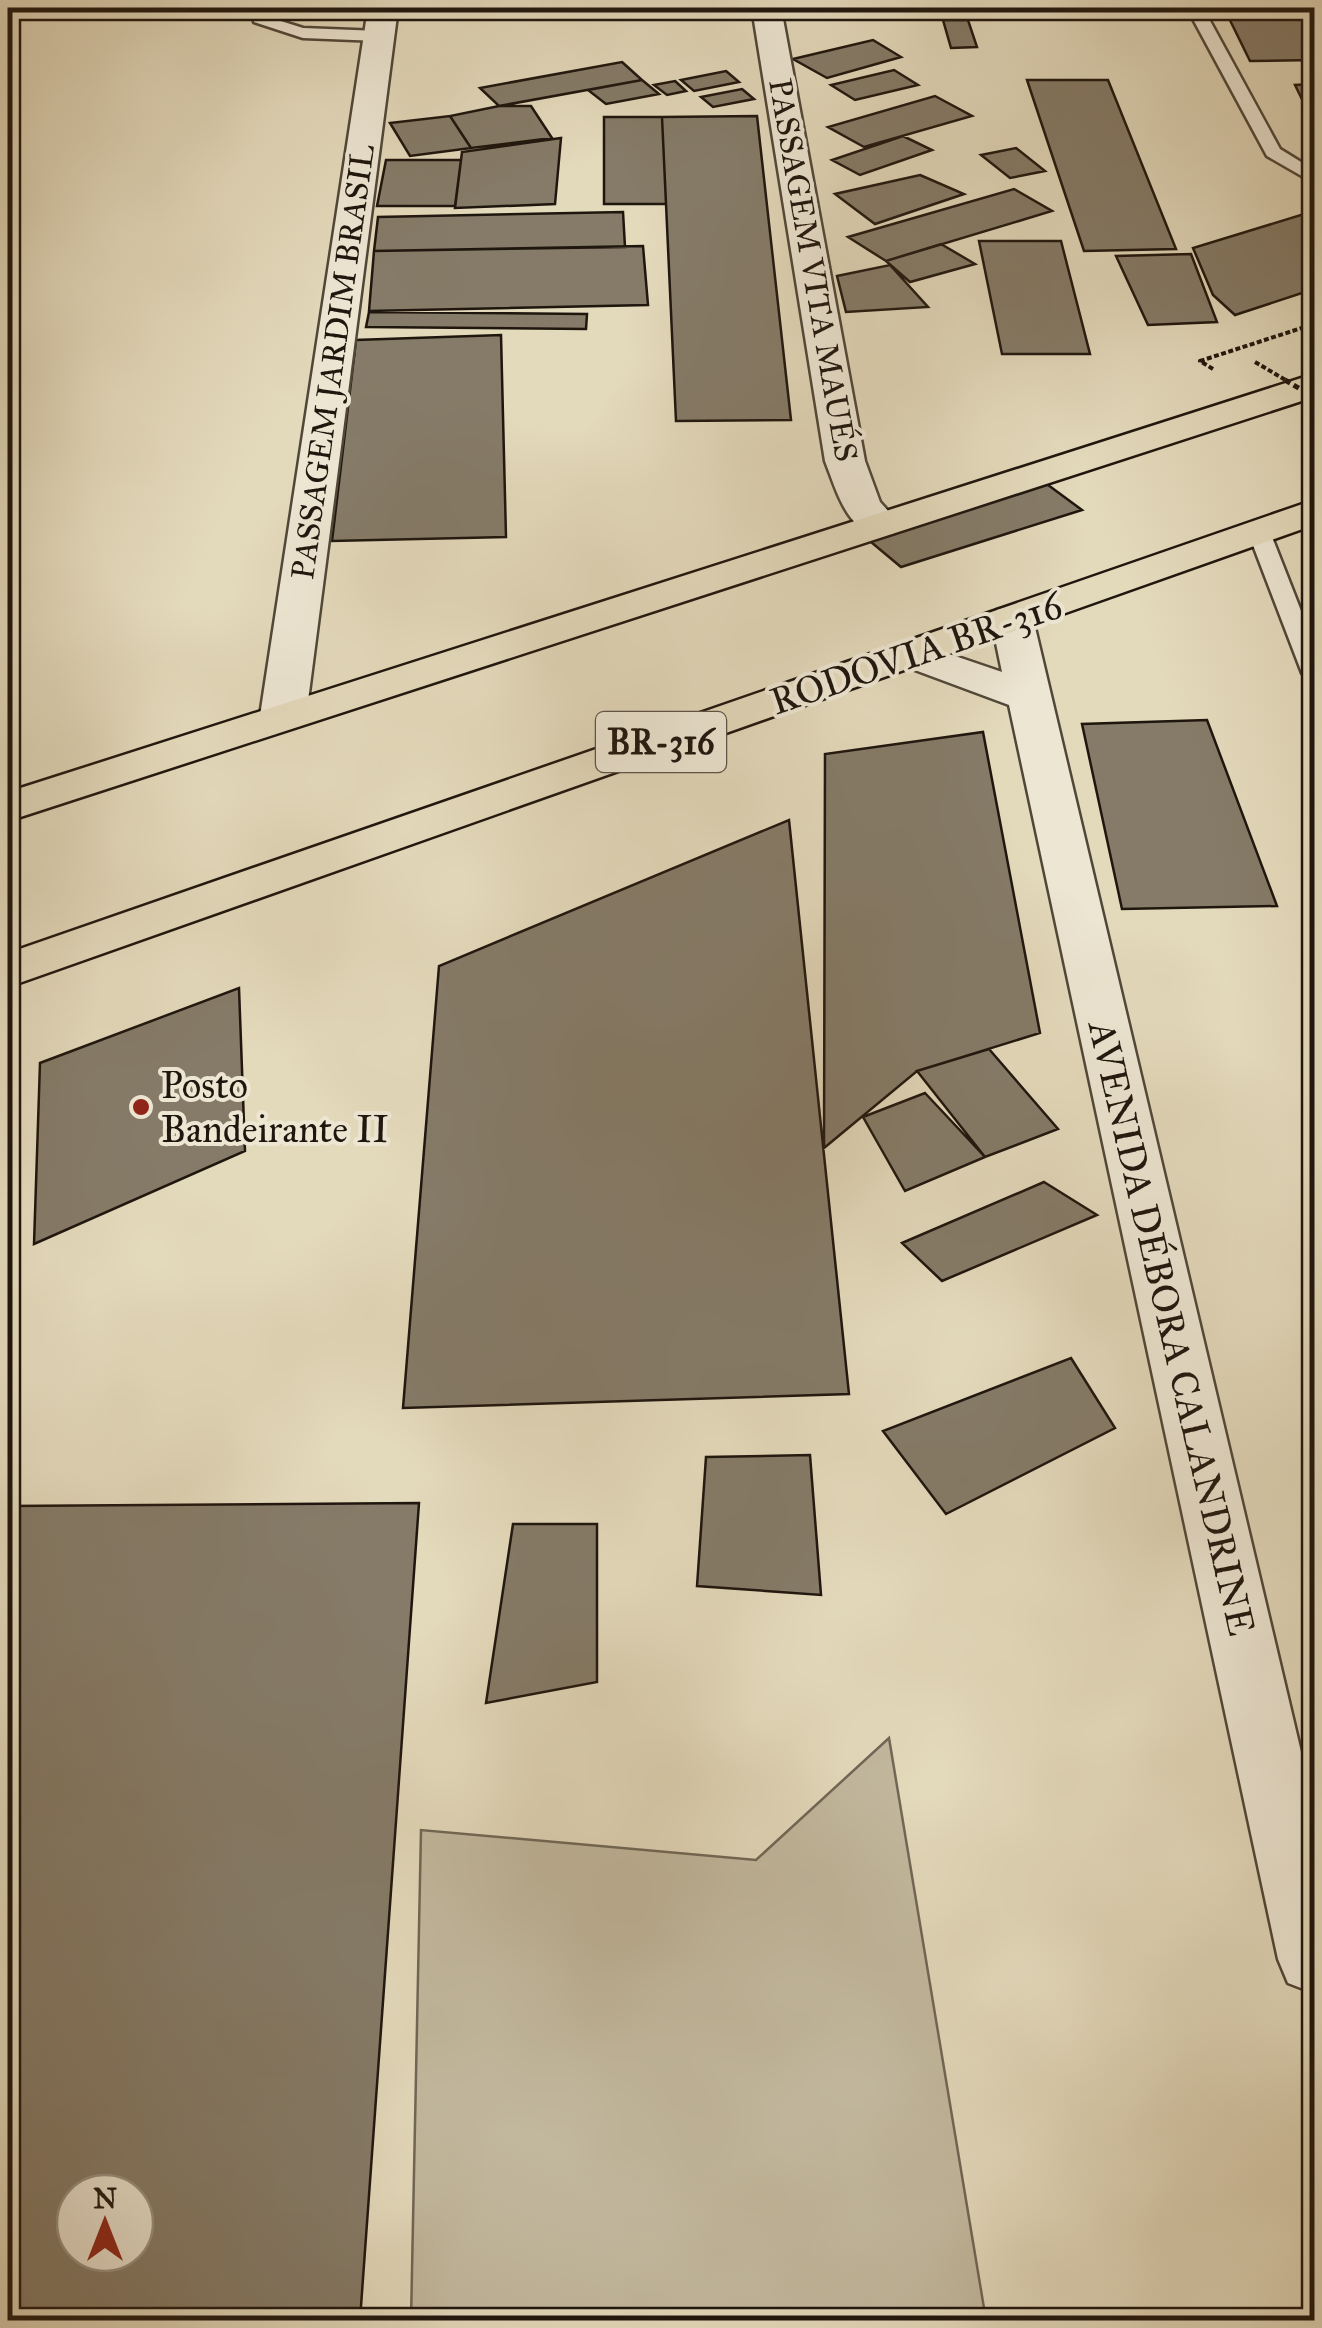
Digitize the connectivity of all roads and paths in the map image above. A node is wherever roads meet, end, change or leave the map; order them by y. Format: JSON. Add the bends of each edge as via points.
{"nodes":[{"id":1,"x":262,"y":8,"type":"edge"},
{"id":2,"x":766,"y":8,"type":"edge"},
{"id":3,"x":1196,"y":8,"type":"edge"},
{"id":4,"x":381,"y":22,"type":"edge"},
{"id":5,"x":1314,"y":178,"type":"edge"},
{"id":6,"x":1314,"y":324,"type":"edge"},
{"id":7,"x":1240,"y":348,"type":"dead end"},
{"id":8,"x":1255,"y":362,"type":"dead end"},
{"id":9,"x":1314,"y":385,"type":"edge"},
{"id":10,"x":1314,"y":397,"type":"edge"},
{"id":11,"x":1314,"y":512,"type":"edge"},
{"id":12,"x":880,"y":524,"type":"junction"},
{"id":13,"x":1259,"y":532,"type":"junction"},
{"id":14,"x":1012,"y":618,"type":"junction"},
{"id":15,"x":911,"y":654,"type":"junction"},
{"id":16,"x":1314,"y":673,"type":"edge"},
{"id":17,"x":1030,"y":697,"type":"junction"},
{"id":18,"x":283,"y":716,"type":"junction"},
{"id":19,"x":8,"y":807,"type":"edge"},
{"id":20,"x":8,"y":972,"type":"edge"},
{"id":21,"x":1314,"y":1960,"type":"edge"}],
"edges":[{"from":1,"to":4,"type":"lane","via":[[260,18],[278,29],[311,35]]},
{"from":2,"to":12,"type":"street","name":"PASSAGEM VITA MAUÉS","via":[[840,434],[862,506]]},
{"from":3,"to":5,"type":"lane","via":[[1273,152]]},
{"from":4,"to":18,"type":"street","name":"PASSAGEM JARDIM BRASIL"},
{"from":6,"to":7,"type":"path"},
{"from":8,"to":10,"type":"path","bridge":true},
{"from":9,"to":12,"type":"highway"},
{"from":11,"to":13,"type":"highway","name":"RODOVIA BR-316","number":"BR-316"},
{"from":12,"to":18,"type":"highway"},
{"from":13,"to":14,"type":"highway","name":"RODOVIA BR-316","number":"BR-316"},
{"from":13,"to":16,"type":"lane"},
{"from":14,"to":15,"type":"highway","name":"RODOVIA BR-316","number":"BR-316"},
{"from":14,"to":17,"type":"street","name":"AVENIDA DÉBORA CALANDRINE"},
{"from":15,"to":17,"type":"street"},
{"from":15,"to":20,"type":"highway","name":"RODOVIA BR-316","number":"BR-316"},
{"from":17,"to":21,"type":"street","name":"AVENIDA DÉBORA CALANDRINE"},
{"from":18,"to":19,"type":"highway"}]}
